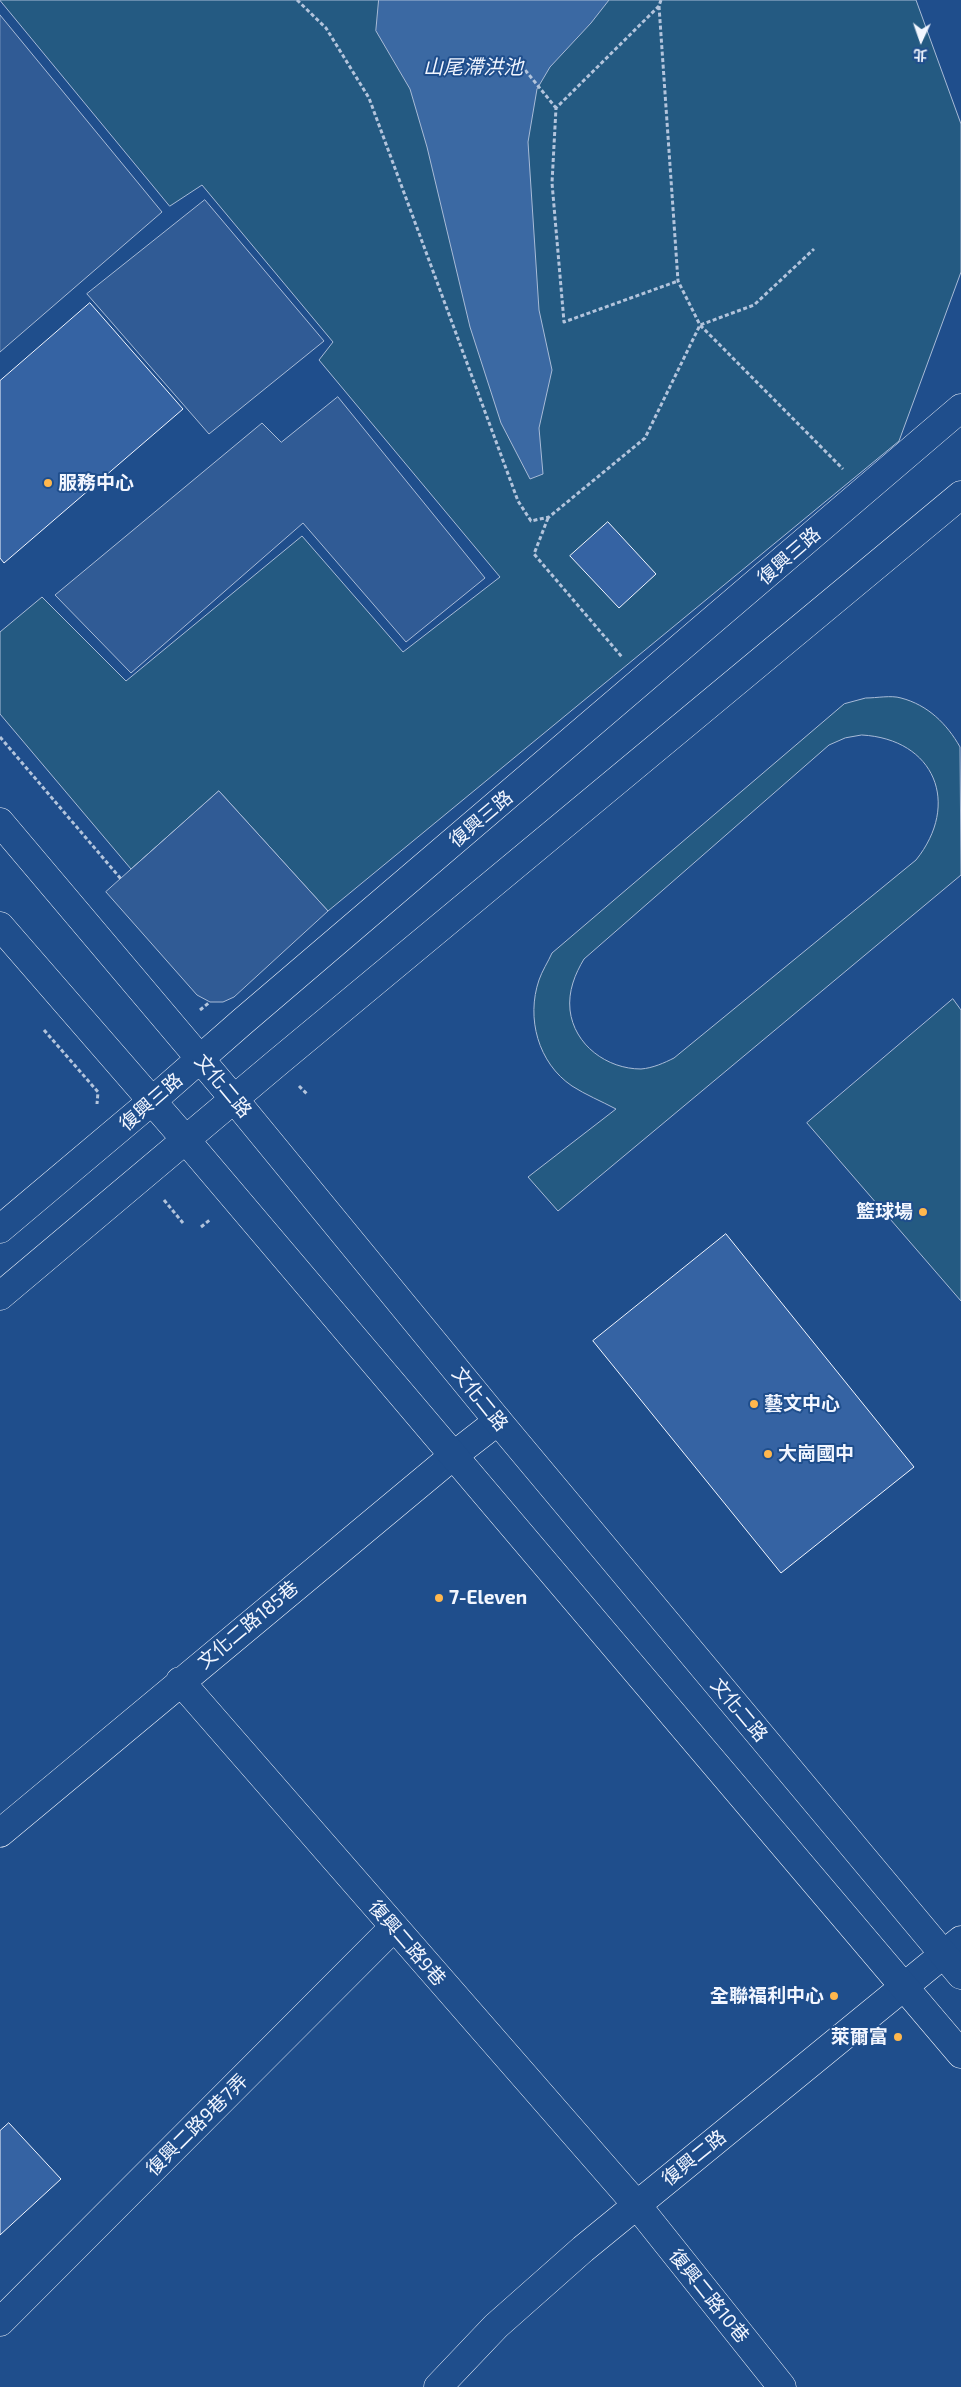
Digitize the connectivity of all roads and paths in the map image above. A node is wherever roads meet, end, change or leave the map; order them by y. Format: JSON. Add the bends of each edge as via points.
{"nodes":[{"id":1,"x":297,"y":0,"type":"edge"},
{"id":2,"x":661,"y":0,"type":"edge"},
{"id":3,"x":659,"y":6,"type":"junction"},
{"id":4,"x":517,"y":60,"type":"dead end"},
{"id":5,"x":556,"y":108,"type":"junction"},
{"id":6,"x":814,"y":249,"type":"dead end"},
{"id":7,"x":678,"y":281,"type":"junction"},
{"id":8,"x":700,"y":325,"type":"junction"},
{"id":9,"x":961,"y":408,"type":"edge"},
{"id":10,"x":864,"y":491,"type":"junction"},
{"id":11,"x":961,"y":495,"type":"edge"},
{"id":12,"x":549,"y":517,"type":"junction"},
{"id":13,"x":642,"y":682,"type":"junction"},
{"id":14,"x":0,"y":737,"type":"edge"},
{"id":15,"x":0,"y":822,"type":"edge"},
{"id":16,"x":120,"y":879,"type":"dead end"},
{"id":17,"x":0,"y":926,"type":"edge"},
{"id":18,"x":39,"y":1024,"type":"dead end"},
{"id":19,"x":200,"y":1058,"type":"junction"},
{"id":20,"x":234,"y":1098,"type":"junction"},
{"id":21,"x":152,"y":1101,"type":"junction"},
{"id":22,"x":97,"y":1111,"type":"dead end"},
{"id":23,"x":185,"y":1139,"type":"junction"},
{"id":24,"x":0,"y":1229,"type":"edge"},
{"id":25,"x":0,"y":1296,"type":"edge"},
{"id":26,"x":498,"y":1421,"type":"junction"},
{"id":27,"x":453,"y":1456,"type":"junction"},
{"id":28,"x":180,"y":1681,"type":"junction"},
{"id":29,"x":0,"y":1833,"type":"edge"},
{"id":30,"x":394,"y":1928,"type":"junction"},
{"id":31,"x":955,"y":1957,"type":"edge"},
{"id":32,"x":905,"y":1988,"type":"junction"},
{"id":33,"x":961,"y":2054,"type":"edge"},
{"id":34,"x":636,"y":2204,"type":"junction"},
{"id":35,"x":0,"y":2322,"type":"edge"},
{"id":36,"x":438,"y":2387,"type":"edge"},
{"id":37,"x":782,"y":2387,"type":"edge"}],
"edges":[{"from":1,"to":12,"type":"path","via":[[326,28],[370,98],[518,501],[531,521]]},
{"from":2,"to":3,"type":"path"},
{"from":3,"to":5,"type":"path"},
{"from":3,"to":7,"type":"path"},
{"from":4,"to":5,"type":"path"},
{"from":5,"to":7,"type":"path","via":[[552,183],[564,322]]},
{"from":6,"to":8,"type":"path","via":[[754,305]]},
{"from":7,"to":8,"type":"path"},
{"from":8,"to":10,"type":"path"},
{"from":8,"to":12,"type":"path","via":[[645,438]]},
{"from":9,"to":10,"type":"street","name":"復興三路"},
{"from":10,"to":13,"type":"street","name":"復興三路"},
{"from":11,"to":20,"type":"street"},
{"from":12,"to":13,"type":"path","via":[[534,554]]},
{"from":13,"to":19,"type":"street","name":"復興三路"},
{"from":14,"to":16,"type":"path"},
{"from":15,"to":19,"type":"street","name":"文化二路"},
{"from":17,"to":21,"type":"street"},
{"from":18,"to":22,"type":"path","via":[[98,1092]]},
{"from":19,"to":20,"type":"street","name":"文化二路"},
{"from":19,"to":21,"type":"street","name":"復興三路"},
{"from":20,"to":23,"type":"street"},
{"from":20,"to":26,"type":"street","name":"文化二路"},
{"from":21,"to":23,"type":"street"},
{"from":21,"to":24,"type":"street","name":"復興三路"},
{"from":23,"to":25,"type":"street"},
{"from":23,"to":27,"type":"street"},
{"from":26,"to":27,"type":"street","name":"文化二路185巷"},
{"from":26,"to":31,"type":"street","name":"文化二路"},
{"from":27,"to":28,"type":"street","name":"文化二路185巷"},
{"from":27,"to":32,"type":"street"},
{"from":28,"to":29,"type":"street","name":"文化二路185巷"},
{"from":28,"to":30,"type":"street","name":"復興二路9巷"},
{"from":30,"to":34,"type":"street","name":"復興二路9巷"},
{"from":30,"to":35,"type":"street","name":"復興二路9巷7弄"},
{"from":31,"to":32,"type":"street","name":"復興二路"},
{"from":32,"to":33,"type":"street"},
{"from":32,"to":34,"type":"street","name":"復興二路"},
{"from":34,"to":36,"type":"street","name":"復興二路","via":[[496,2326]]},
{"from":34,"to":37,"type":"street","name":"復興二路10巷"}]}
